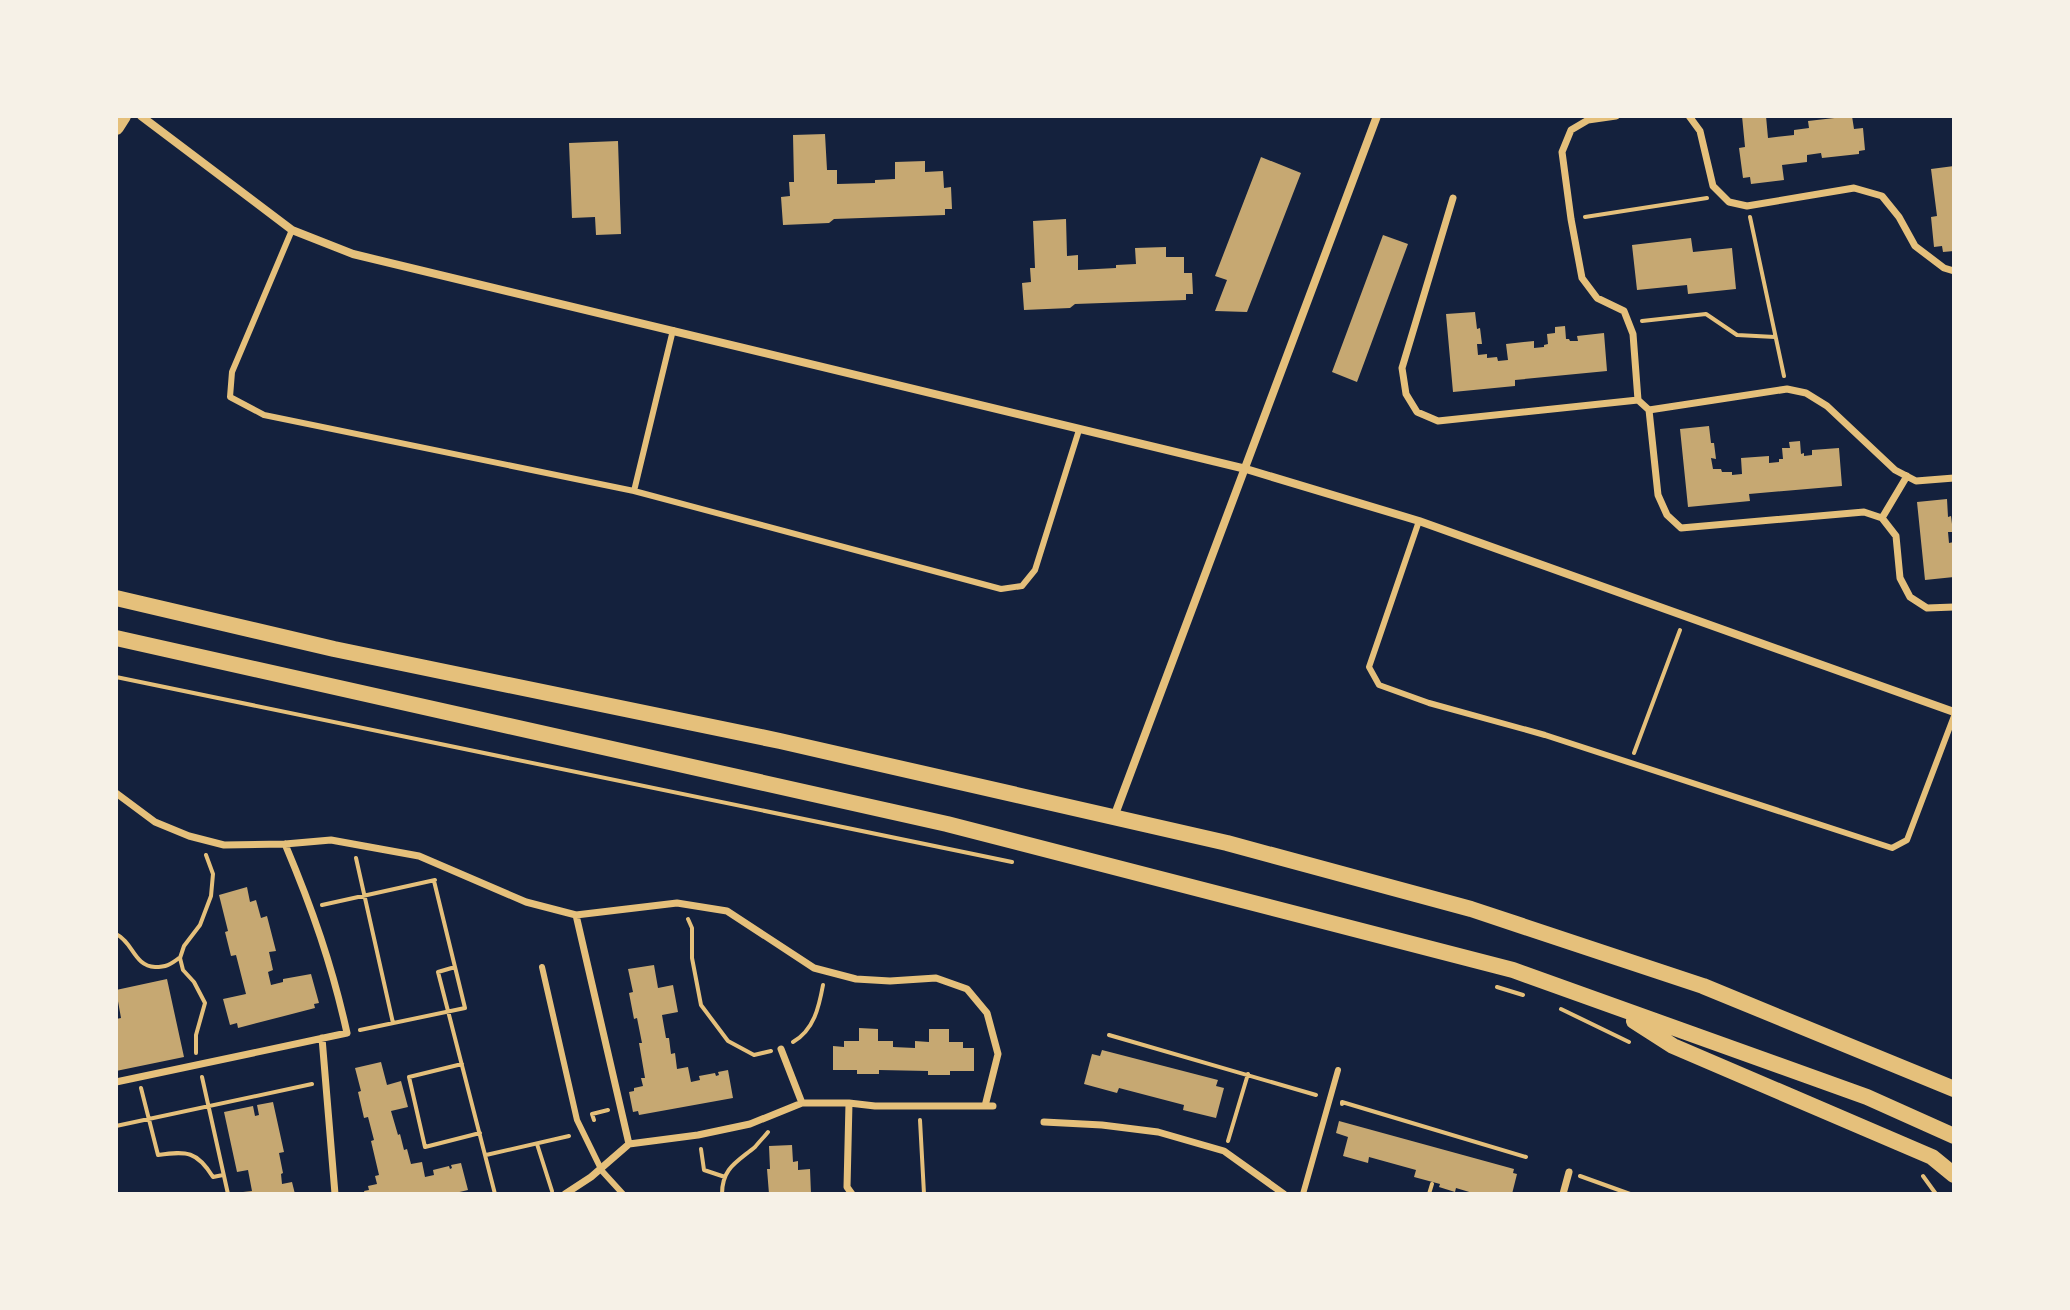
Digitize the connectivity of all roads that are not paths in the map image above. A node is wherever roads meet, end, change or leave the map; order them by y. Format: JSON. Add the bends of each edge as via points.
{"nodes":[{"id":1,"x":123,"y":116,"type":"edge"},
{"id":2,"x":141,"y":116,"type":"edge"},
{"id":3,"x":1377,"y":116,"type":"edge"},
{"id":4,"x":1616,"y":116,"type":"edge"},
{"id":5,"x":1689,"y":116,"type":"edge"},
{"id":6,"x":116,"y":127,"type":"edge"},
{"id":7,"x":1453,"y":198,"type":"dead end"},
{"id":8,"x":292,"y":230,"type":"junction"},
{"id":9,"x":1954,"y":271,"type":"edge"},
{"id":10,"x":673,"y":330,"type":"junction"},
{"id":11,"x":1638,"y":400,"type":"junction"},
{"id":12,"x":1649,"y":410,"type":"junction"},
{"id":13,"x":1079,"y":430,"type":"junction"},
{"id":14,"x":1246,"y":469,"type":"junction"},
{"id":15,"x":1907,"y":476,"type":"junction"},
{"id":16,"x":1954,"y":478,"type":"edge"},
{"id":17,"x":634,"y":491,"type":"junction"},
{"id":18,"x":1882,"y":518,"type":"junction"},
{"id":19,"x":1419,"y":521,"type":"junction"},
{"id":20,"x":116,"y":598,"type":"edge"},
{"id":21,"x":1954,"y":607,"type":"edge"},
{"id":22,"x":116,"y":638,"type":"edge"},
{"id":23,"x":1954,"y":714,"type":"edge"},
{"id":24,"x":116,"y":793,"type":"edge"},
{"id":25,"x":1114,"y":817,"type":"junction"},
{"id":26,"x":285,"y":844,"type":"junction"},
{"id":27,"x":576,"y":915,"type":"junction"},
{"id":28,"x":542,"y":967,"type":"dead end"},
{"id":29,"x":1606,"y":1004,"type":"junction"},
{"id":30,"x":322,"y":1038,"type":"junction"},
{"id":31,"x":781,"y":1049,"type":"road end"},
{"id":32,"x":1338,"y":1070,"type":"dead end"},
{"id":33,"x":1921,"y":1076,"type":"junction"},
{"id":34,"x":1954,"y":1081,"type":"edge"},
{"id":35,"x":116,"y":1082,"type":"edge"},
{"id":36,"x":1954,"y":1089,"type":"edge"},
{"id":37,"x":802,"y":1103,"type":"junction"},
{"id":38,"x":849,"y":1103,"type":"junction"},
{"id":39,"x":1044,"y":1122,"type":"dead end"},
{"id":40,"x":1954,"y":1136,"type":"edge"},
{"id":41,"x":629,"y":1144,"type":"junction"},
{"id":42,"x":601,"y":1168,"type":"junction"},
{"id":43,"x":1569,"y":1172,"type":"road end"},
{"id":44,"x":1954,"y":1175,"type":"edge"},
{"id":45,"x":335,"y":1194,"type":"edge"},
{"id":46,"x":565,"y":1194,"type":"edge"},
{"id":47,"x":623,"y":1194,"type":"edge"},
{"id":48,"x":852,"y":1194,"type":"edge"},
{"id":49,"x":1284,"y":1194,"type":"edge"},
{"id":50,"x":1303,"y":1194,"type":"edge"},
{"id":51,"x":1563,"y":1194,"type":"edge"}],
"edges":[{"from":1,"to":6,"type":"main road"},
{"from":2,"to":8,"type":"street"},
{"from":3,"to":14,"type":"street"},
{"from":4,"to":11,"type":"street","via":[[1588,120],[1571,130],[1562,152],[1582,278],[1597,298],[1624,311],[1633,334]]},
{"from":5,"to":9,"type":"street","via":[[1700,131],[1713,186],[1729,202],[1747,206],[1854,188],[1882,196],[1915,246]]},
{"from":7,"to":11,"type":"street","via":[[1402,368],[1406,394],[1417,412],[1438,421]]},
{"from":8,"to":10,"type":"street","via":[[353,254]]},
{"from":8,"to":17,"type":"lane","via":[[232,372],[230,397],[264,415]]},
{"from":10,"to":13,"type":"street"},
{"from":10,"to":17,"type":"lane"},
{"from":11,"to":12,"type":"street"},
{"from":12,"to":15,"type":"street","via":[[1787,389],[1806,393]]},
{"from":12,"to":18,"type":"street","via":[[1658,495],[1667,515],[1681,528],[1864,512]]},
{"from":13,"to":14,"type":"street"},
{"from":13,"to":17,"type":"lane","via":[[1035,570],[1022,586],[1001,589]]},
{"from":14,"to":19,"type":"street"},
{"from":14,"to":25,"type":"street"},
{"from":15,"to":16,"type":"street","via":[[1916,481]]},
{"from":15,"to":18,"type":"street"},
{"from":18,"to":21,"type":"street","via":[[1896,536],[1900,578],[1910,597],[1927,608]]},
{"from":19,"to":23,"type":"street"},
{"from":19,"to":23,"type":"lane","via":[[1369,667],[1379,685],[1892,848],[1907,840]]},
{"from":20,"to":25,"type":"main road"},
{"from":22,"to":29,"type":"main road","via":[[947,824],[1513,970]]},
{"from":24,"to":26,"type":"street","via":[[155,822],[199,838],[224,845]]},
{"from":25,"to":33,"type":"main road","via":[[1471,909],[1703,986]]},
{"from":26,"to":27,"type":"street","via":[[331,840],[419,856],[526,902]]},
{"from":26,"to":30,"type":"street","via":[[312,908],[347,1033]]},
{"from":27,"to":38,"type":"street","via":[[682,903],[727,911],[814,968],[856,979],[936,978],[967,989],[987,1013],[998,1054],[989,1106]]},
{"from":27,"to":41,"type":"street"},
{"from":28,"to":42,"type":"lane","via":[[577,1120]]},
{"from":29,"to":40,"type":"main road","via":[[1867,1097]]},
{"from":29,"to":44,"type":"main road","via":[[1673,1046],[1932,1157]]},
{"from":30,"to":35,"type":"street"},
{"from":30,"to":45,"type":"street"},
{"from":31,"to":37,"type":"street"},
{"from":32,"to":50,"type":"lane"},
{"from":33,"to":34,"type":"main road"},
{"from":33,"to":36,"type":"main road"},
{"from":37,"to":38,"type":"street"},
{"from":37,"to":41,"type":"street","via":[[750,1124]]},
{"from":38,"to":48,"type":"street","via":[[847,1187]]},
{"from":39,"to":49,"type":"street","via":[[1158,1132],[1224,1151]]},
{"from":41,"to":42,"type":"street"},
{"from":42,"to":46,"type":"street"},
{"from":42,"to":47,"type":"lane"},
{"from":43,"to":51,"type":"street"}]}
